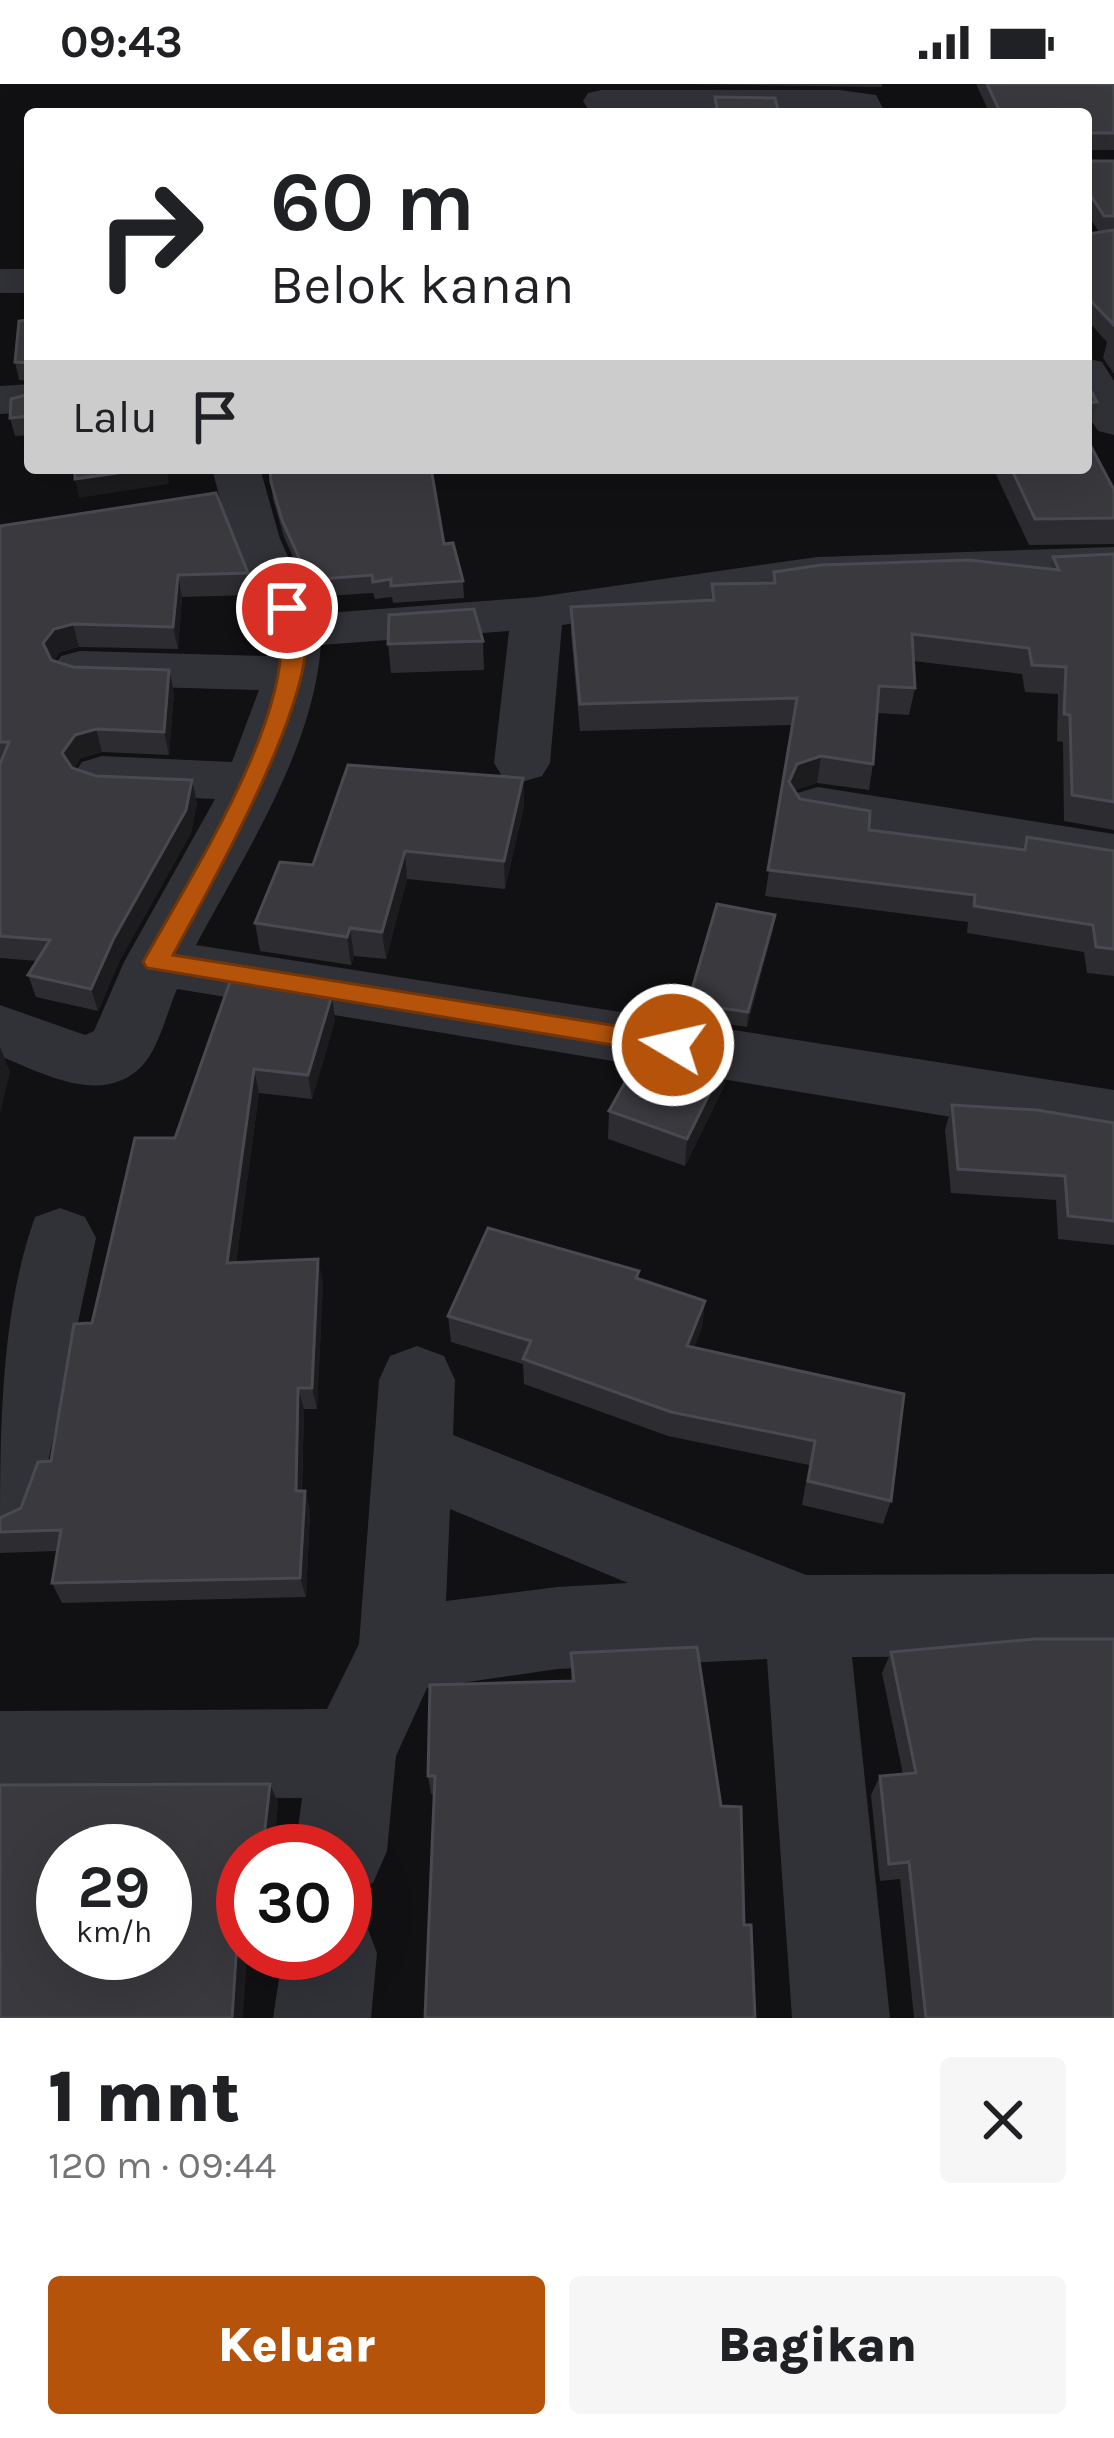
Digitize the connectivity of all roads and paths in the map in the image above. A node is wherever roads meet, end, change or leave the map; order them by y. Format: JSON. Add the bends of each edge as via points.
{"nodes":[{"id":1,"x":600,"y":100,"type":"edge"},
{"id":2,"x":865,"y":108,"type":"edge"},
{"id":3,"x":1092,"y":381,"type":"edge"},
{"id":4,"x":1114,"y":421,"type":"edge"},
{"id":5,"x":225,"y":487,"type":"edge"},
{"id":6,"x":1114,"y":562,"type":"edge"},
{"id":7,"x":537,"y":613,"type":"junction"},
{"id":8,"x":294,"y":653,"type":"junction"},
{"id":9,"x":80,"y":668,"type":"edge"},
{"id":10,"x":522,"y":763,"type":"dead end"},
{"id":11,"x":102,"y":775,"type":"edge"},
{"id":12,"x":253,"y":782,"type":"junction"},
{"id":13,"x":818,"y":807,"type":"edge"},
{"id":14,"x":1114,"y":855,"type":"edge"},
{"id":15,"x":156,"y":962,"type":"junction"},
{"id":16,"x":0,"y":1030,"type":"edge"},
{"id":17,"x":1114,"y":1117,"type":"edge"},
{"id":18,"x":60,"y":1238,"type":"dead end"},
{"id":19,"x":0,"y":1500,"type":"edge"},
{"id":20,"x":1114,"y":1615,"type":"edge"},
{"id":21,"x":806,"y":1616,"type":"junction"},
{"id":22,"x":401,"y":1649,"type":"junction"},
{"id":23,"x":352,"y":1753,"type":"junction"},
{"id":24,"x":0,"y":1755,"type":"edge"},
{"id":25,"x":344,"y":1824,"type":"edge"},
{"id":26,"x":327,"y":1980,"type":"edge"},
{"id":27,"x":322,"y":2018,"type":"edge"},
{"id":28,"x":841,"y":2018,"type":"edge"}],
"edges":[{"from":1,"to":2,"type":"street"},
{"from":3,"to":4,"type":"street"},
{"from":5,"to":8,"type":"street"},
{"from":6,"to":7,"type":"street","via":[[818,572]]},
{"from":7,"to":8,"type":"street"},
{"from":7,"to":10,"type":"street"},
{"from":8,"to":9,"type":"street"},
{"from":8,"to":12,"type":"street"},
{"from":11,"to":12,"type":"street"},
{"from":12,"to":15,"type":"street"},
{"from":13,"to":14,"type":"street"},
{"from":15,"to":16,"type":"street","via":[[120,1047],[104,1059],[82,1061]]},
{"from":15,"to":17,"type":"street"},
{"from":18,"to":19,"type":"street"},
{"from":20,"to":21,"type":"street"},
{"from":21,"to":22,"type":"street","via":[[557,1628]]},
{"from":21,"to":22,"type":"street","via":[[415,1418]]},
{"from":21,"to":28,"type":"street"},
{"from":22,"to":23,"type":"street"},
{"from":23,"to":24,"type":"street"},
{"from":23,"to":25,"type":"street"},
{"from":26,"to":27,"type":"street"}]}
